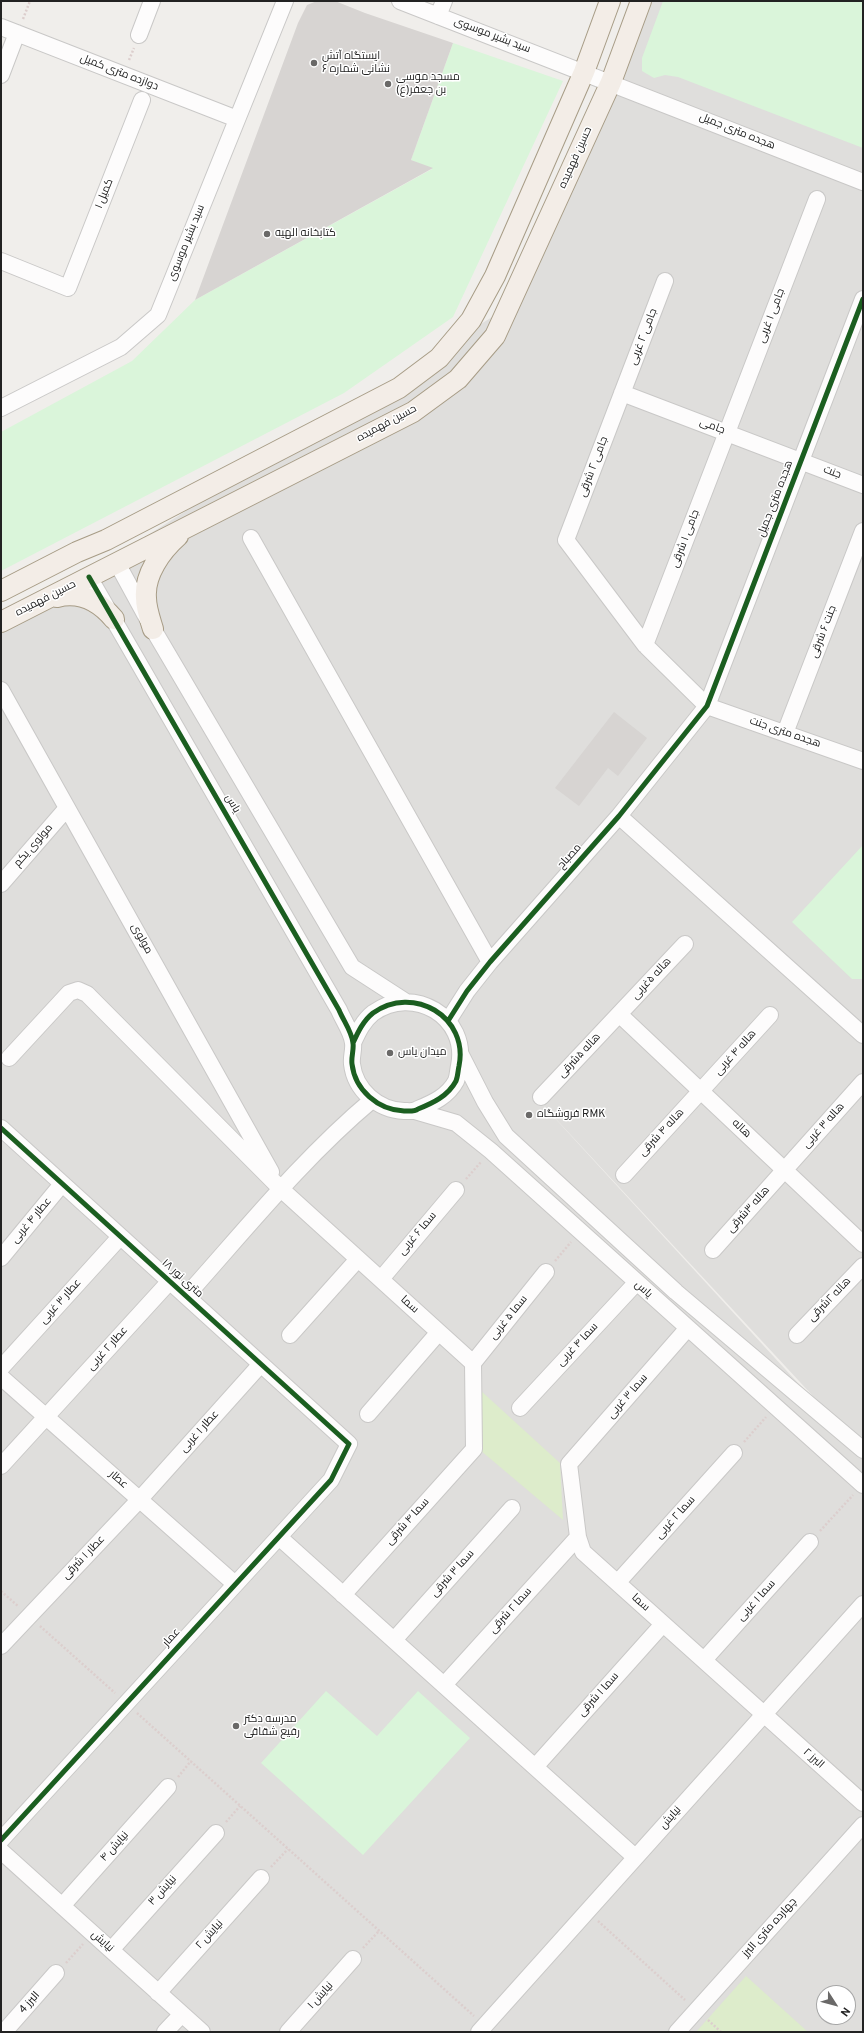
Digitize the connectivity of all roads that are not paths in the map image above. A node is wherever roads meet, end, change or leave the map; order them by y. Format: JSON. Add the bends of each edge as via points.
{"nodes":[{"id":1,"x":152,"y":1,"type":"edge"},
{"id":2,"x":285,"y":1,"type":"edge"},
{"id":3,"x":400,"y":1,"type":"edge"},
{"id":4,"x":444,"y":1,"type":"edge"},
{"id":5,"x":610,"y":1,"type":"edge"},
{"id":6,"x":641,"y":1,"type":"edge"},
{"id":7,"x":438,"y":16,"type":"junction"},
{"id":8,"x":1,"y":27,"type":"edge"},
{"id":9,"x":17,"y":33,"type":"junction"},
{"id":10,"x":139,"y":35,"type":"road end"},
{"id":11,"x":584,"y":72,"type":"junction"},
{"id":12,"x":1,"y":75,"type":"edge"},
{"id":13,"x":611,"y":82,"type":"junction"},
{"id":14,"x":142,"y":100,"type":"dead end"},
{"id":15,"x":237,"y":119,"type":"junction"},
{"id":16,"x":863,"y":182,"type":"edge"},
{"id":17,"x":817,"y":199,"type":"dead end"},
{"id":18,"x":1,"y":261,"type":"edge"},
{"id":19,"x":665,"y":281,"type":"dead end"},
{"id":20,"x":863,"y":299,"type":"edge"},
{"id":21,"x":622,"y":393,"type":"junction"},
{"id":22,"x":1,"y":408,"type":"edge"},
{"id":23,"x":726,"y":433,"type":"junction"},
{"id":24,"x":801,"y":461,"type":"junction"},
{"id":25,"x":863,"y":485,"type":"edge"},
{"id":26,"x":188,"y":527,"type":"junction"},
{"id":27,"x":863,"y":531,"type":"edge"},
{"id":28,"x":251,"y":538,"type":"dead end"},
{"id":29,"x":106,"y":540,"type":"junction"},
{"id":30,"x":77,"y":552,"type":"junction"},
{"id":31,"x":117,"y":562,"type":"junction"},
{"id":32,"x":90,"y":578,"type":"junction"},
{"id":33,"x":1,"y":591,"type":"edge"},
{"id":34,"x":44,"y":600,"type":"junction"},
{"id":35,"x":114,"y":619,"type":"junction"},
{"id":36,"x":1,"y":622,"type":"edge"},
{"id":37,"x":153,"y":629,"type":"junction"},
{"id":38,"x":645,"y":645,"type":"junction"},
{"id":39,"x":1,"y":690,"type":"edge"},
{"id":40,"x":707,"y":706,"type":"junction"},
{"id":41,"x":785,"y":733,"type":"junction"},
{"id":42,"x":863,"y":761,"type":"edge"},
{"id":43,"x":68,"y":808,"type":"junction"},
{"id":44,"x":619,"y":816,"type":"junction"},
{"id":45,"x":1,"y":884,"type":"edge"},
{"id":46,"x":685,"y":944,"type":"dead end"},
{"id":47,"x":490,"y":962,"type":"junction"},
{"id":48,"x":406,"y":1002,"type":"junction"},
{"id":49,"x":619,"y":1014,"type":"junction"},
{"id":50,"x":770,"y":1015,"type":"dead end"},
{"id":51,"x":448,"y":1021,"type":"junction"},
{"id":52,"x":863,"y":1035,"type":"edge"},
{"id":53,"x":353,"y":1043,"type":"junction"},
{"id":54,"x":461,"y":1055,"type":"junction"},
{"id":55,"x":8,"y":1058,"type":"dead end"},
{"id":56,"x":863,"y":1082,"type":"edge"},
{"id":57,"x":701,"y":1091,"type":"junction"},
{"id":58,"x":541,"y":1097,"type":"dead end"},
{"id":59,"x":372,"y":1100,"type":"junction"},
{"id":60,"x":415,"y":1111,"type":"junction"},
{"id":61,"x":1,"y":1128,"type":"edge"},
{"id":62,"x":785,"y":1170,"type":"junction"},
{"id":63,"x":624,"y":1175,"type":"dead end"},
{"id":64,"x":62,"y":1184,"type":"junction"},
{"id":65,"x":281,"y":1189,"type":"junction"},
{"id":66,"x":456,"y":1190,"type":"road end"},
{"id":67,"x":120,"y":1236,"type":"junction"},
{"id":68,"x":863,"y":1244,"type":"edge"},
{"id":69,"x":713,"y":1250,"type":"dead end"},
{"id":70,"x":1,"y":1258,"type":"edge"},
{"id":71,"x":358,"y":1259,"type":"junction"},
{"id":72,"x":863,"y":1266,"type":"edge"},
{"id":73,"x":546,"y":1272,"type":"road end"},
{"id":74,"x":380,"y":1279,"type":"junction"},
{"id":75,"x":170,"y":1281,"type":"junction"},
{"id":76,"x":636,"y":1282,"type":"junction"},
{"id":77,"x":186,"y":1296,"type":"junction"},
{"id":78,"x":688,"y":1330,"type":"junction"},
{"id":79,"x":439,"y":1332,"type":"junction"},
{"id":80,"x":290,"y":1335,"type":"dead end"},
{"id":81,"x":797,"y":1335,"type":"dead end"},
{"id":82,"x":473,"y":1363,"type":"junction"},
{"id":83,"x":261,"y":1364,"type":"junction"},
{"id":84,"x":1,"y":1368,"type":"edge"},
{"id":85,"x":1,"y":1377,"type":"edge"},
{"id":86,"x":520,"y":1408,"type":"dead end"},
{"id":87,"x":368,"y":1414,"type":"dead end"},
{"id":88,"x":46,"y":1417,"type":"junction"},
{"id":89,"x":349,"y":1444,"type":"joint"},
{"id":90,"x":863,"y":1450,"type":"edge"},
{"id":91,"x":734,"y":1453,"type":"road end"},
{"id":92,"x":569,"y":1464,"type":"joint"},
{"id":93,"x":1,"y":1466,"type":"edge"},
{"id":94,"x":863,"y":1484,"type":"edge"},
{"id":95,"x":140,"y":1500,"type":"junction"},
{"id":96,"x":512,"y":1508,"type":"dead end"},
{"id":97,"x":279,"y":1537,"type":"junction"},
{"id":98,"x":578,"y":1537,"type":"junction"},
{"id":99,"x":810,"y":1542,"type":"road end"},
{"id":100,"x":618,"y":1582,"type":"junction"},
{"id":101,"x":235,"y":1584,"type":"junction"},
{"id":102,"x":343,"y":1595,"type":"junction"},
{"id":103,"x":863,"y":1604,"type":"edge"},
{"id":104,"x":663,"y":1624,"type":"junction"},
{"id":105,"x":394,"y":1640,"type":"junction"},
{"id":106,"x":1,"y":1646,"type":"edge"},
{"id":107,"x":704,"y":1660,"type":"junction"},
{"id":108,"x":444,"y":1686,"type":"junction"},
{"id":109,"x":764,"y":1714,"type":"junction"},
{"id":110,"x":535,"y":1767,"type":"junction"},
{"id":111,"x":168,"y":1788,"type":"road end"},
{"id":112,"x":863,"y":1803,"type":"edge"},
{"id":113,"x":863,"y":1825,"type":"edge"},
{"id":114,"x":216,"y":1833,"type":"road end"},
{"id":115,"x":1,"y":1840,"type":"edge"},
{"id":116,"x":1,"y":1851,"type":"edge"},
{"id":117,"x":635,"y":1857,"type":"junction"},
{"id":118,"x":261,"y":1878,"type":"road end"},
{"id":119,"x":62,"y":1906,"type":"junction"},
{"id":120,"x":111,"y":1950,"type":"junction"},
{"id":121,"x":353,"y":1959,"type":"road end"},
{"id":122,"x":56,"y":1973,"type":"road end"},
{"id":123,"x":158,"y":1993,"type":"junction"},
{"id":124,"x":182,"y":2014,"type":"junction"},
{"id":125,"x":11,"y":2029,"type":"edge"},
{"id":126,"x":482,"y":2029,"type":"edge"},
{"id":127,"x":165,"y":2032,"type":"edge"},
{"id":128,"x":202,"y":2032,"type":"edge"},
{"id":129,"x":288,"y":2032,"type":"edge"},
{"id":130,"x":677,"y":2032,"type":"edge"}],
"edges":[{"from":1,"to":10,"type":"street"},
{"from":2,"to":15,"type":"street","name":"سید بشیر موسوی"},
{"from":3,"to":7,"type":"street","name":"سید بشیر موسوی"},
{"from":4,"to":7,"type":"street"},
{"from":5,"to":11,"type":"main road"},
{"from":6,"to":13,"type":"main road","name":"حسین فهمیده"},
{"from":7,"to":11,"type":"street","name":"سید بشیر موسوی"},
{"from":8,"to":9,"type":"street","name":"دوازده متری کمیل"},
{"from":9,"to":12,"type":"street"},
{"from":9,"to":15,"type":"street","name":"دوازده متری کمیل"},
{"from":11,"to":13,"type":"street","name":"سید بشیر موسوی"},
{"from":11,"to":29,"type":"main road","via":[[495,276],[471,320],[439,358],[398,388]]},
{"from":13,"to":16,"type":"street","name":"هجده متری جمیل"},
{"from":13,"to":26,"type":"main road","name":"حسین فهمیده","via":[[495,336],[458,379],[413,412]]},
{"from":14,"to":18,"type":"street","name":"کمیل ۱","via":[[68,288]]},
{"from":15,"to":22,"type":"street","name":"سید بشیر موسوی","via":[[158,315],[121,347]]},
{"from":17,"to":23,"type":"street","name":"جامی ۱ غربی"},
{"from":19,"to":21,"type":"street","name":"جامی ۲ غربی"},
{"from":20,"to":24,"type":"street","name":"هجده متری جمیل"},
{"from":21,"to":23,"type":"street","name":"جامی"},
{"from":21,"to":38,"type":"street","name":"جامی ۲ شرقی","via":[[566,540]]},
{"from":23,"to":24,"type":"street","name":"جامی"},
{"from":23,"to":38,"type":"street","name":"جامی ۱ شرقی"},
{"from":24,"to":25,"type":"street","name":"جنت"},
{"from":24,"to":40,"type":"street","name":"هجده متری جمیل"},
{"from":26,"to":31,"type":"main road","name":"حسین فهمیده"},
{"from":26,"to":37,"type":"main road","via":[[166,546],[150,572],[145,597]]},
{"from":27,"to":41,"type":"street","name":"جنت ۶ شرقی"},
{"from":28,"to":47,"type":"street"},
{"from":29,"to":30,"type":"main road"},
{"from":29,"to":31,"type":"main road"},
{"from":30,"to":32,"type":"main road"},
{"from":30,"to":33,"type":"main road"},
{"from":31,"to":32,"type":"main road","name":"حسین فهمیده"},
{"from":31,"to":37,"type":"street","name":"یاس"},
{"from":32,"to":34,"type":"main road","name":"حسین فهمیده"},
{"from":32,"to":35,"type":"street","name":"یاس"},
{"from":34,"to":35,"type":"main road","via":[[69,594],[82,596],[105,608]]},
{"from":34,"to":36,"type":"main road","name":"حسین فهمیده"},
{"from":35,"to":53,"type":"street","name":"یاس","via":[[339,1010]]},
{"from":37,"to":48,"type":"street","name":"یاس","via":[[352,967]]},
{"from":38,"to":40,"type":"street"},
{"from":39,"to":43,"type":"street","name":"مولوی"},
{"from":40,"to":41,"type":"street","name":"هجده متری جنت"},
{"from":40,"to":44,"type":"street","name":"مصباح"},
{"from":41,"to":42,"type":"street","name":"هجده متری جنت"},
{"from":43,"to":45,"type":"street","name":"مولوی یکم"},
{"from":43,"to":65,"type":"street","name":"مولوی"},
{"from":44,"to":47,"type":"street","name":"مصباح"},
{"from":44,"to":52,"type":"street"},
{"from":46,"to":49,"type":"street","name":"هاله ۵غربی"},
{"from":47,"to":51,"type":"street","name":"مصباح"},
{"from":48,"to":51,"type":"street","via":[[429,1007]]},
{"from":48,"to":53,"type":"street","via":[[388,1005],[373,1014],[361,1027]]},
{"from":49,"to":57,"type":"street","name":"هاله"},
{"from":49,"to":58,"type":"street","name":"هاله ۵شرقی"},
{"from":50,"to":57,"type":"street","name":"هاله ۴ غربی"},
{"from":51,"to":54,"type":"street","via":[[457,1037]]},
{"from":53,"to":59,"type":"street","via":[[352,1064],[359,1084]]},
{"from":54,"to":60,"type":"street","via":[[456,1080],[439,1101]]},
{"from":54,"to":90,"type":"street","name":"یاس","via":[[506,1136],[676,1292]]},
{"from":55,"to":65,"type":"street","name":"سما","via":[[69,992],[78,990],[87,994]]},
{"from":56,"to":62,"type":"street","name":"هاله ۳ غربی"},
{"from":57,"to":62,"type":"street","name":"هاله"},
{"from":57,"to":63,"type":"street","name":"هاله ۴ شرقی"},
{"from":59,"to":60,"type":"street","via":[[393,1110]]},
{"from":59,"to":65,"type":"street","via":[[345,1123]]},
{"from":60,"to":76,"type":"street","name":"یاس","via":[[456,1123]]},
{"from":61,"to":64,"type":"street","name":"۱۸ متری نور"},
{"from":62,"to":68,"type":"street","name":"هاله"},
{"from":62,"to":69,"type":"street","name":"هاله ۳شرقی"},
{"from":64,"to":67,"type":"street","name":"۱۸ متری نور"},
{"from":64,"to":70,"type":"street","name":"عطار ۴ غربی"},
{"from":65,"to":71,"type":"street","name":"سما"},
{"from":65,"to":77,"type":"street"},
{"from":66,"to":74,"type":"street","name":"سما ۶ غربی"},
{"from":67,"to":75,"type":"street","name":"۱۸ متری نور"},
{"from":67,"to":84,"type":"street","name":"عطار ۳ غربی"},
{"from":71,"to":74,"type":"street","name":"سما"},
{"from":71,"to":80,"type":"street"},
{"from":72,"to":81,"type":"street","name":"هاله ۲شرقی"},
{"from":73,"to":82,"type":"street","name":"سما ۵ غربی"},
{"from":74,"to":79,"type":"street","name":"سما"},
{"from":75,"to":77,"type":"street","name":"۱۸ متری نور"},
{"from":75,"to":88,"type":"street","name":"عطار ۲ غربی"},
{"from":76,"to":78,"type":"street","name":"یاس"},
{"from":76,"to":86,"type":"street","name":"سما ۴ غربی"},
{"from":77,"to":83,"type":"street","name":"۱۸ متری نور"},
{"from":78,"to":92,"type":"street","name":"سما ۳ غربی"},
{"from":78,"to":94,"type":"street","name":"یاس"},
{"from":79,"to":82,"type":"street","name":"سما"},
{"from":79,"to":87,"type":"street"},
{"from":82,"to":102,"type":"street","name":"سما ۴ شرقی","via":[[474,1449]]},
{"from":83,"to":89,"type":"street","name":"۱۸ متری نور"},
{"from":83,"to":95,"type":"street","name":"عطار ۱ غربی"},
{"from":85,"to":88,"type":"street","name":"عطار"},
{"from":88,"to":93,"type":"street","name":"عطار ۲ غربی"},
{"from":88,"to":95,"type":"street","name":"عطار"},
{"from":89,"to":97,"type":"street","name":"عمار","via":[[331,1480]]},
{"from":91,"to":100,"type":"street","name":"سما ۲ غربی"},
{"from":92,"to":98,"type":"street","name":"سما"},
{"from":95,"to":101,"type":"street","name":"عطار"},
{"from":95,"to":106,"type":"street","name":"عطار ۱ شرقی"},
{"from":96,"to":105,"type":"street","name":"سما ۳ شرقی"},
{"from":97,"to":101,"type":"street","name":"عمار"},
{"from":97,"to":102,"type":"street"},
{"from":98,"to":100,"type":"street","name":"سما","via":[[582,1552]]},
{"from":98,"to":108,"type":"street","name":"سما ۲ شرقی"},
{"from":99,"to":107,"type":"street","name":"سما ۱ غربی"},
{"from":100,"to":104,"type":"street","name":"سما"},
{"from":101,"to":115,"type":"street","name":"عمار"},
{"from":102,"to":105,"type":"street"},
{"from":103,"to":109,"type":"street","name":"نیایش"},
{"from":104,"to":107,"type":"street","name":"سما"},
{"from":104,"to":110,"type":"street","name":"سما ۱ شرقی"},
{"from":105,"to":108,"type":"street"},
{"from":107,"to":109,"type":"street","name":"سما"},
{"from":108,"to":110,"type":"street"},
{"from":109,"to":112,"type":"street","name":"البرز ۲"},
{"from":109,"to":117,"type":"street","name":"نیایش"},
{"from":110,"to":117,"type":"street"},
{"from":111,"to":119,"type":"street","name":"نیایش ۴"},
{"from":113,"to":130,"type":"street","name":"چهارده متری البرز"},
{"from":114,"to":120,"type":"street","name":"نیایش ۳"},
{"from":116,"to":119,"type":"street","name":"نیایش"},
{"from":117,"to":126,"type":"street","name":"نیایش"},
{"from":118,"to":123,"type":"street","name":"نیایش ۲"},
{"from":119,"to":120,"type":"street","name":"نیایش"},
{"from":120,"to":123,"type":"street","name":"نیایش"},
{"from":121,"to":129,"type":"street","name":"نیایش ۱"},
{"from":122,"to":125,"type":"street","name":"البرز 4"},
{"from":123,"to":124,"type":"street","name":"نیایش"},
{"from":124,"to":127,"type":"street"},
{"from":124,"to":128,"type":"street","name":"نیایش"}]}
